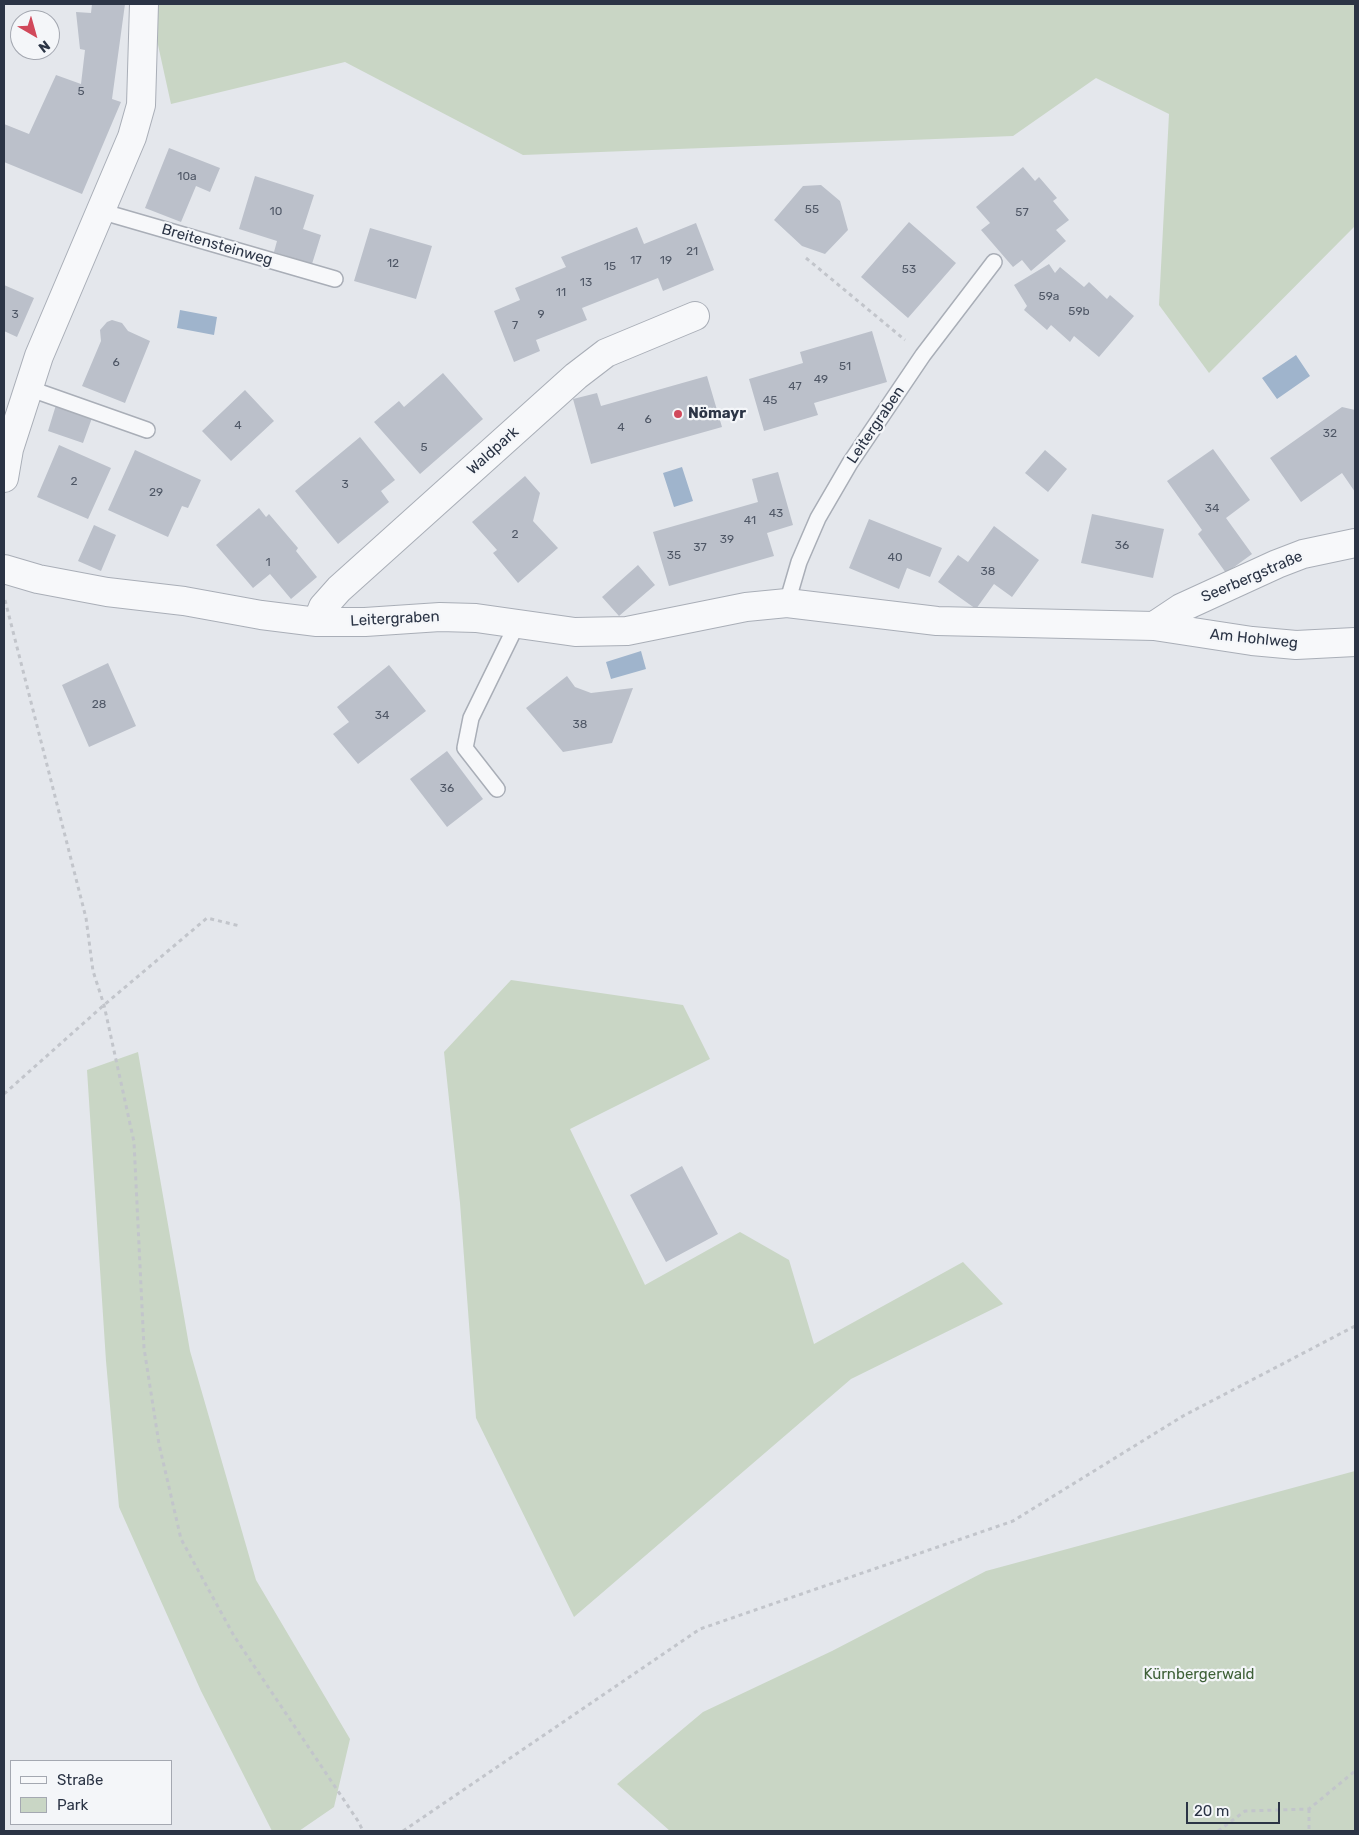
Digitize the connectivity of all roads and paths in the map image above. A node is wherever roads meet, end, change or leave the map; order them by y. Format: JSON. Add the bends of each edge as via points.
{"nodes":[{"id":1,"x":144,"y":4,"type":"edge"},
{"id":2,"x":100,"y":211,"type":"junction"},
{"id":3,"x":806,"y":258,"type":"dead end"},
{"id":4,"x":994,"y":262,"type":"dead end"},
{"id":5,"x":335,"y":279,"type":"dead end"},
{"id":6,"x":695,"y":316,"type":"dead end"},
{"id":7,"x":923,"y":355,"type":"junction"},
{"id":8,"x":28,"y":388,"type":"junction"},
{"id":9,"x":147,"y":430,"type":"dead end"},
{"id":10,"x":4,"y":478,"type":"edge"},
{"id":11,"x":1355,"y":543,"type":"edge"},
{"id":12,"x":4,"y":569,"type":"edge"},
{"id":13,"x":4,"y":595,"type":"edge"},
{"id":14,"x":787,"y":603,"type":"junction"},
{"id":15,"x":317,"y":622,"type":"junction"},
{"id":16,"x":517,"y":624,"type":"junction"},
{"id":17,"x":1154,"y":626,"type":"junction"},
{"id":18,"x":1355,"y":642,"type":"edge"},
{"id":19,"x":497,"y":789,"type":"dead end"},
{"id":20,"x":240,"y":926,"type":"dead end"},
{"id":21,"x":104,"y":1004,"type":"junction"},
{"id":22,"x":4,"y":1094,"type":"edge"},
{"id":23,"x":1355,"y":1326,"type":"edge"},
{"id":24,"x":1355,"y":1771,"type":"edge"},
{"id":25,"x":1309,"y":1809,"type":"junction"},
{"id":26,"x":363,"y":1831,"type":"edge"},
{"id":27,"x":403,"y":1831,"type":"edge"},
{"id":28,"x":1218,"y":1831,"type":"edge"},
{"id":29,"x":1309,"y":1831,"type":"edge"}],
"edges":[{"from":1,"to":2,"type":"street","via":[[141,105],[132,137]]},
{"from":2,"to":5,"type":"lane","name":"Breitensteinweg"},
{"from":2,"to":8,"type":"street"},
{"from":3,"to":7,"type":"path"},
{"from":4,"to":7,"type":"lane","name":"Leitergraben"},
{"from":6,"to":15,"type":"street","name":"Waldpark","via":[[606,354],[576,376],[339,589],[322,607]]},
{"from":7,"to":14,"type":"lane","name":"Leitergraben","via":[[850,463],[818,518],[798,562]]},
{"from":8,"to":9,"type":"lane"},
{"from":8,"to":10,"type":"street","via":[[9,449]]},
{"from":11,"to":17,"type":"street","name":"Seerbergstraße","via":[[1303,554],[1277,564],[1181,608]]},
{"from":12,"to":15,"type":"street","name":"Leitergraben","via":[[107,592]]},
{"from":13,"to":21,"type":"path","via":[[86,918],[93,971]]},
{"from":14,"to":16,"type":"street","name":"Leitergraben","via":[[746,607],[627,631],[575,632]]},
{"from":14,"to":17,"type":"street","name":"Leitergraben","via":[[937,620]]},
{"from":15,"to":16,"type":"street","name":"Leitergraben","via":[[440,616]]},
{"from":16,"to":19,"type":"lane","via":[[471,718],[465,748]]},
{"from":17,"to":18,"type":"street","name":"Am Hohlweg","via":[[1288,644]]},
{"from":20,"to":21,"type":"path","via":[[207,918]]},
{"from":21,"to":22,"type":"path"},
{"from":21,"to":26,"type":"path","via":[[134,1142],[144,1348],[159,1444],[181,1539],[234,1636]]},
{"from":23,"to":27,"type":"path","via":[[1183,1416],[1013,1521],[700,1629]]},
{"from":24,"to":25,"type":"path"},
{"from":25,"to":28,"type":"path","via":[[1245,1811]]},
{"from":25,"to":29,"type":"path"}]}
